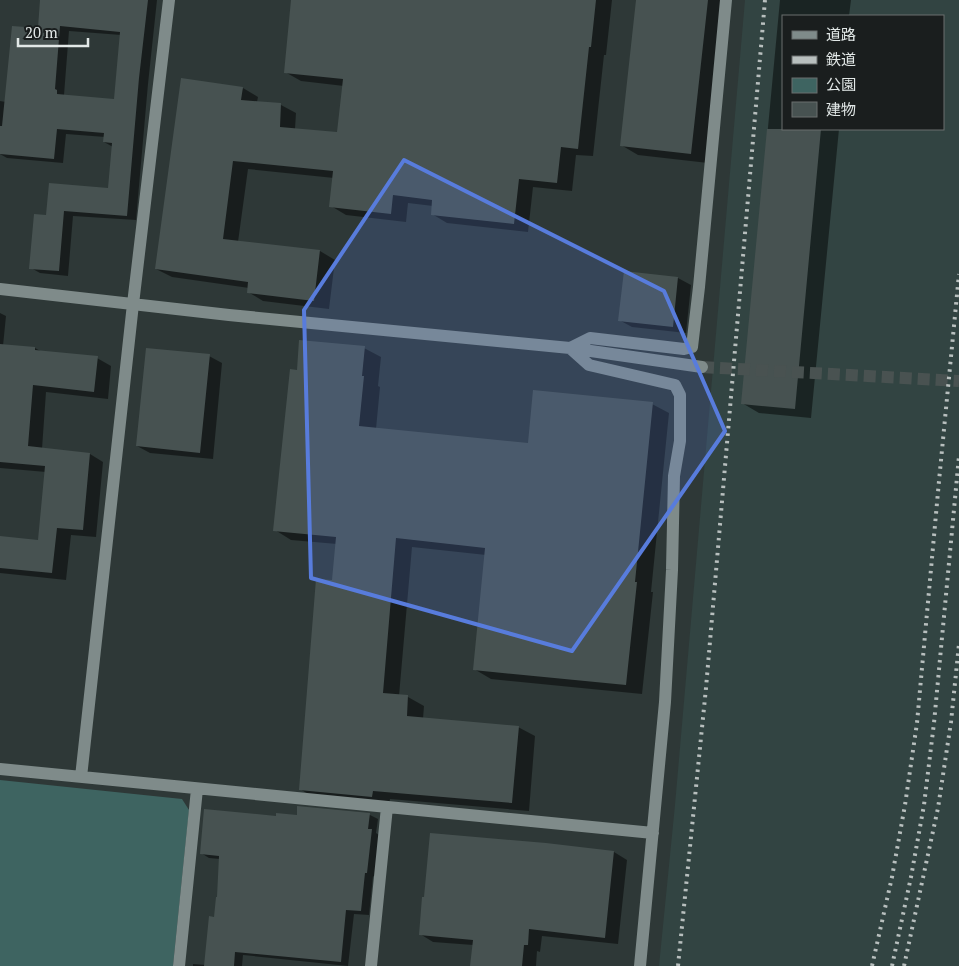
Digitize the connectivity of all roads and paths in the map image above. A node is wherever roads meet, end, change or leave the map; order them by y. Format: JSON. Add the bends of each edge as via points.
{"nodes":[{"id":1,"x":169,"y":0,"type":"edge"},
{"id":2,"x":726,"y":0,"type":"edge"},
{"id":3,"x":0,"y":289,"type":"edge"},
{"id":4,"x":133,"y":304,"type":"junction"},
{"id":5,"x":570,"y":348,"type":"junction"},
{"id":6,"x":702,"y":367,"type":"tunnel mouth"},
{"id":7,"x":0,"y":769,"type":"edge"},
{"id":8,"x":81,"y":777,"type":"junction"},
{"id":9,"x":197,"y":788,"type":"junction"},
{"id":10,"x":387,"y":807,"type":"junction"},
{"id":11,"x":653,"y":833,"type":"junction"},
{"id":12,"x":178,"y":966,"type":"edge"},
{"id":13,"x":371,"y":966,"type":"edge"},
{"id":14,"x":640,"y":966,"type":"edge"}],
"edges":[{"from":1,"to":4,"type":"street"},
{"from":2,"to":5,"type":"street","via":[[692,347],[684,349],[590,338]]},
{"from":3,"to":4,"type":"street"},
{"from":4,"to":5,"type":"street"},
{"from":4,"to":8,"type":"street"},
{"from":5,"to":6,"type":"street"},
{"from":5,"to":11,"type":"street","via":[[589,365],[675,385],[680,395],[665,702]]},
{"from":7,"to":8,"type":"street"},
{"from":8,"to":9,"type":"street"},
{"from":9,"to":10,"type":"street"},
{"from":9,"to":12,"type":"street"},
{"from":10,"to":11,"type":"street"},
{"from":10,"to":13,"type":"street"},
{"from":11,"to":14,"type":"street"}]}
